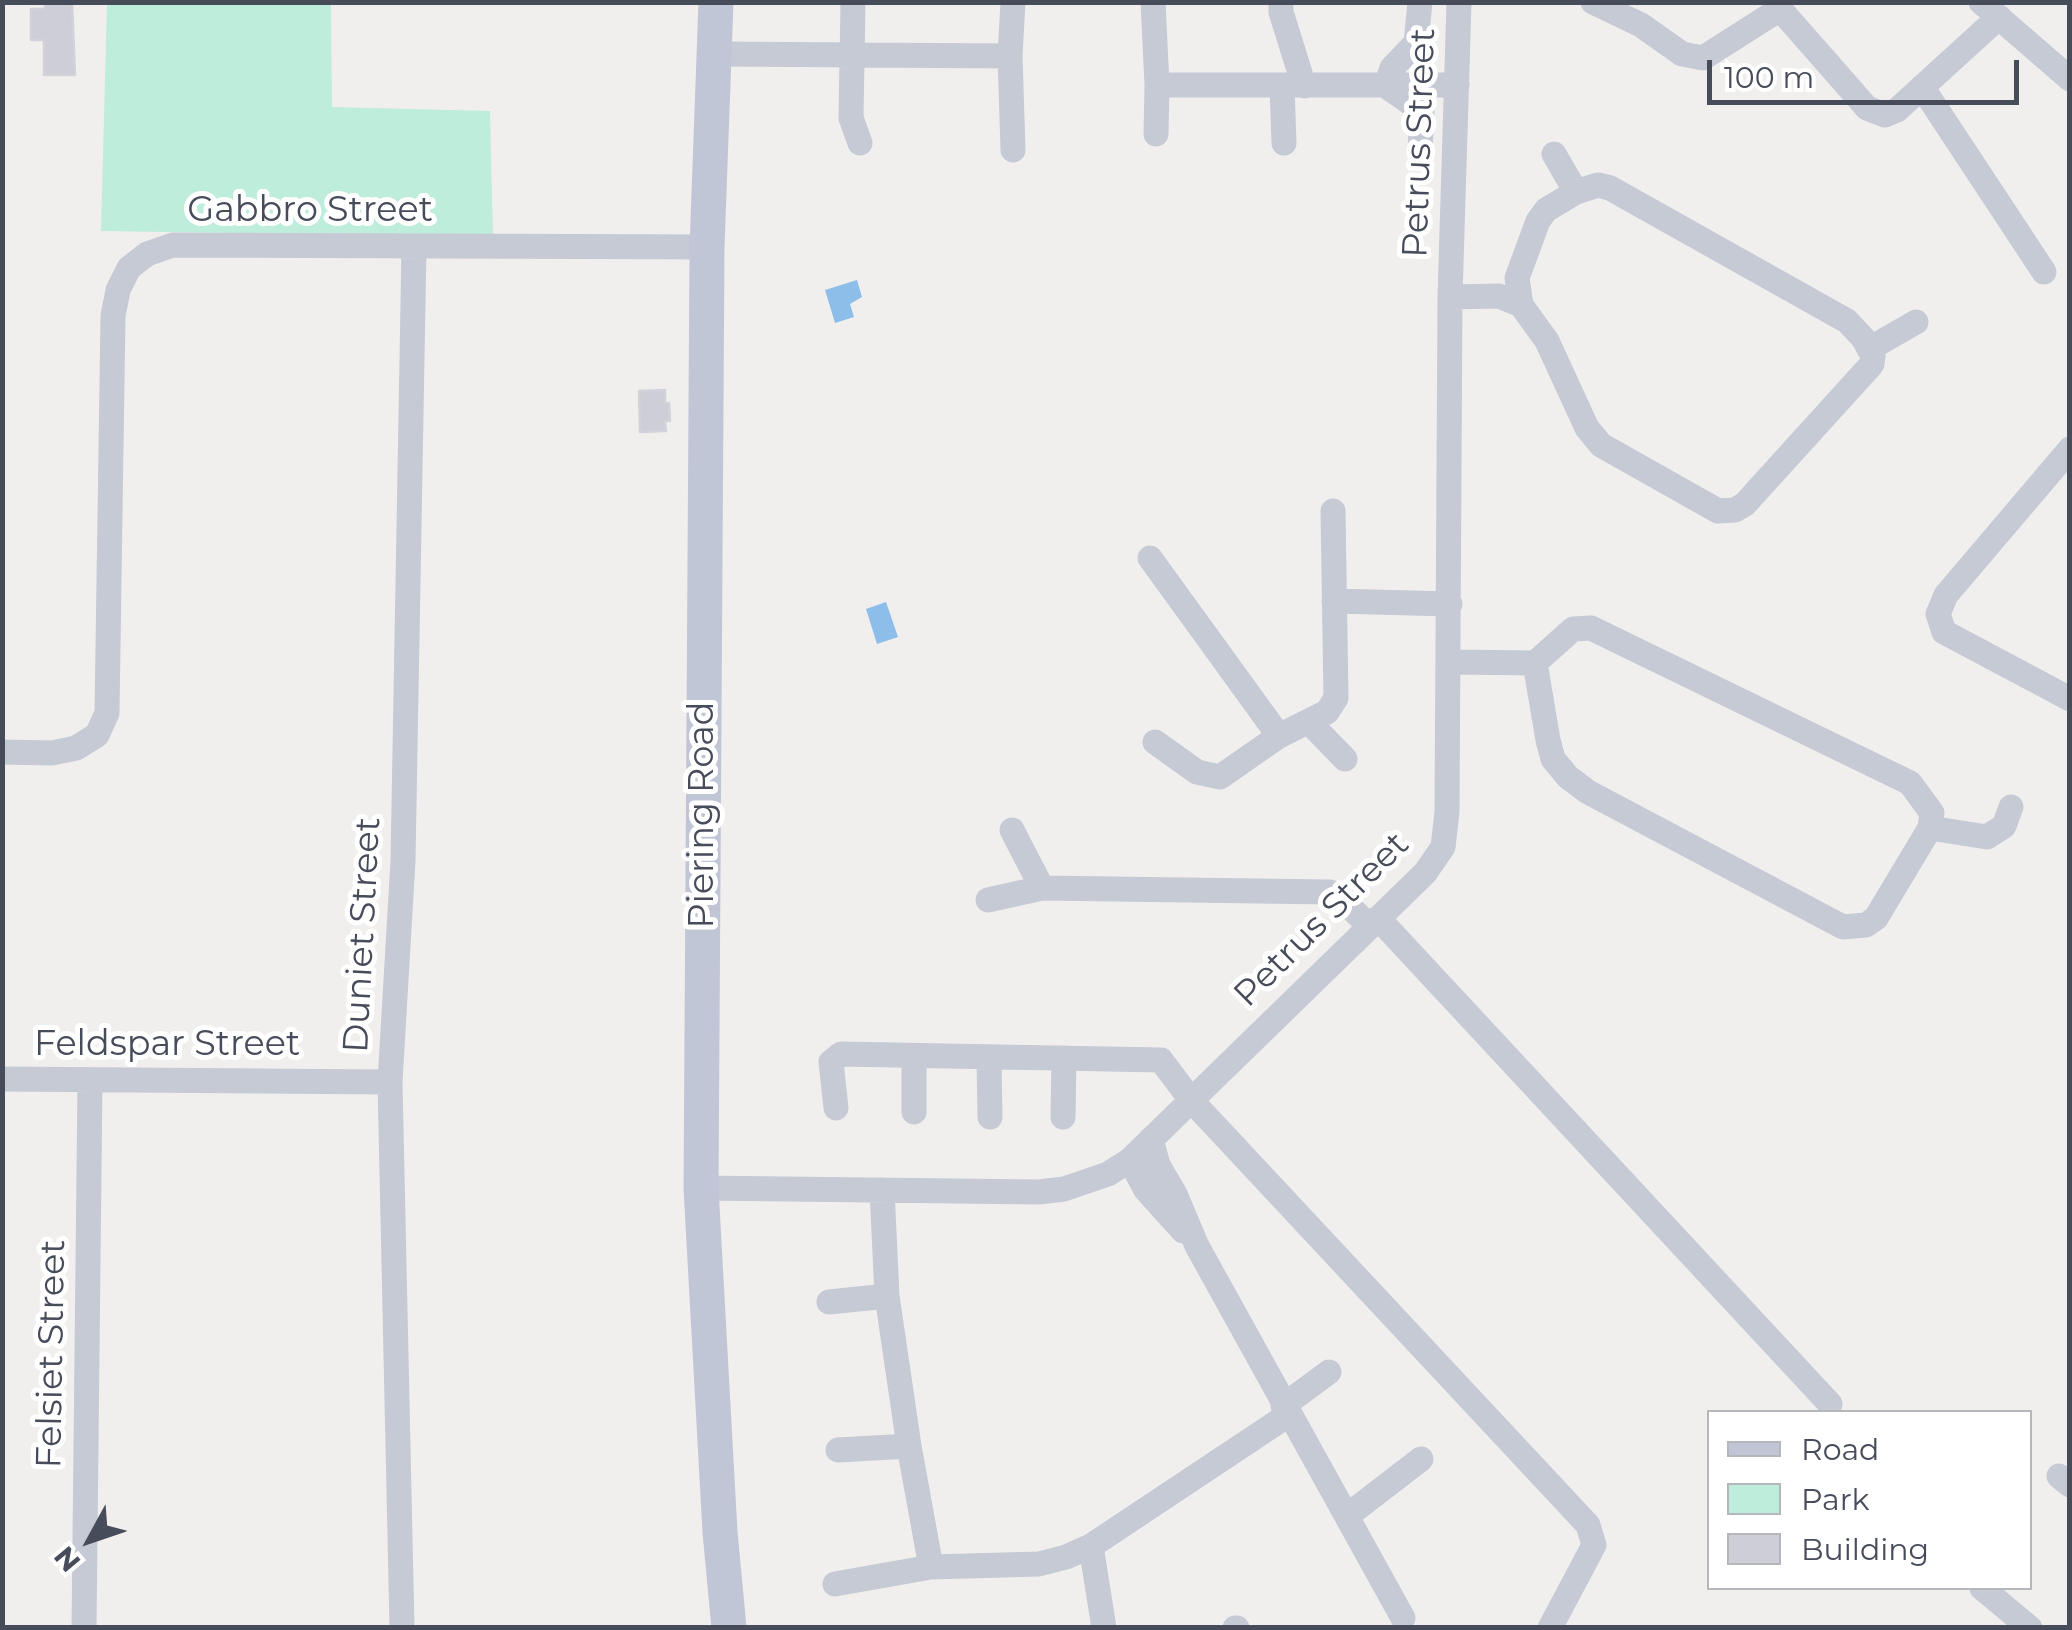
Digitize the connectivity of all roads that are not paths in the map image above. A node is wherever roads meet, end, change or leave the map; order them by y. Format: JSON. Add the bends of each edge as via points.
{"nodes":[{"id":1,"x":716,"y":2,"type":"edge"},
{"id":2,"x":853,"y":2,"type":"edge"},
{"id":3,"x":1013,"y":2,"type":"edge"},
{"id":4,"x":1153,"y":2,"type":"edge"},
{"id":5,"x":1281,"y":2,"type":"edge"},
{"id":6,"x":1420,"y":2,"type":"edge"},
{"id":7,"x":1459,"y":2,"type":"edge"},
{"id":8,"x":1594,"y":2,"type":"edge"},
{"id":9,"x":1776,"y":6,"type":"edge"},
{"id":10,"x":1990,"y":10,"type":"edge"},
{"id":11,"x":715,"y":54,"type":"junction"},
{"id":12,"x":852,"y":54,"type":"junction"},
{"id":13,"x":1010,"y":56,"type":"junction"},
{"id":14,"x":2070,"y":78,"type":"edge"},
{"id":15,"x":1157,"y":85,"type":"junction"},
{"id":16,"x":1457,"y":85,"type":"junction"},
{"id":17,"x":1293,"y":86,"type":"junction"},
{"id":18,"x":1386,"y":86,"type":"junction"},
{"id":19,"x":1922,"y":87,"type":"junction"},
{"id":20,"x":1156,"y":134,"type":"dead end"},
{"id":21,"x":1284,"y":143,"type":"dead end"},
{"id":22,"x":860,"y":144,"type":"dead end"},
{"id":23,"x":1014,"y":150,"type":"dead end"},
{"id":24,"x":1420,"y":151,"type":"dead end"},
{"id":25,"x":1554,"y":154,"type":"dead end"},
{"id":26,"x":1576,"y":192,"type":"junction"},
{"id":27,"x":414,"y":247,"type":"junction"},
{"id":28,"x":707,"y":247,"type":"junction"},
{"id":29,"x":2044,"y":272,"type":"dead end"},
{"id":30,"x":1450,"y":297,"type":"junction"},
{"id":31,"x":1521,"y":304,"type":"junction"},
{"id":32,"x":1916,"y":322,"type":"dead end"},
{"id":33,"x":1869,"y":349,"type":"junction"},
{"id":34,"x":2070,"y":450,"type":"edge"},
{"id":35,"x":1333,"y":511,"type":"dead end"},
{"id":36,"x":1150,"y":558,"type":"dead end"},
{"id":37,"x":1334,"y":602,"type":"junction"},
{"id":38,"x":1450,"y":604,"type":"junction"},
{"id":39,"x":1449,"y":662,"type":"junction"},
{"id":40,"x":1535,"y":663,"type":"junction"},
{"id":41,"x":2070,"y":699,"type":"edge"},
{"id":42,"x":1309,"y":722,"type":"junction"},
{"id":43,"x":1279,"y":736,"type":"junction"},
{"id":44,"x":1155,"y":742,"type":"dead end"},
{"id":45,"x":2,"y":752,"type":"edge"},
{"id":46,"x":1345,"y":759,"type":"dead end"},
{"id":47,"x":2012,"y":807,"type":"dead end"},
{"id":48,"x":1930,"y":828,"type":"junction"},
{"id":49,"x":1012,"y":830,"type":"dead end"},
{"id":50,"x":1042,"y":888,"type":"junction"},
{"id":51,"x":988,"y":900,"type":"dead end"},
{"id":52,"x":1374,"y":922,"type":"junction"},
{"id":53,"x":914,"y":1057,"type":"junction"},
{"id":54,"x":989,"y":1058,"type":"junction"},
{"id":55,"x":1064,"y":1058,"type":"junction"},
{"id":56,"x":2,"y":1079,"type":"edge"},
{"id":57,"x":90,"y":1080,"type":"junction"},
{"id":58,"x":390,"y":1082,"type":"junction"},
{"id":59,"x":1191,"y":1100,"type":"junction"},
{"id":60,"x":836,"y":1108,"type":"dead end"},
{"id":61,"x":914,"y":1112,"type":"dead end"},
{"id":62,"x":990,"y":1117,"type":"dead end"},
{"id":63,"x":1063,"y":1117,"type":"dead end"},
{"id":64,"x":1151,"y":1139,"type":"junction"},
{"id":65,"x":1130,"y":1160,"type":"junction"},
{"id":66,"x":701,"y":1188,"type":"junction"},
{"id":67,"x":882,"y":1190,"type":"junction"},
{"id":68,"x":1196,"y":1246,"type":"junction"},
{"id":69,"x":887,"y":1296,"type":"junction"},
{"id":70,"x":829,"y":1302,"type":"dead end"},
{"id":71,"x":1329,"y":1372,"type":"dead end"},
{"id":72,"x":1830,"y":1404,"type":"dead end"},
{"id":73,"x":1286,"y":1411,"type":"junction"},
{"id":74,"x":909,"y":1446,"type":"junction"},
{"id":75,"x":838,"y":1450,"type":"dead end"},
{"id":76,"x":1421,"y":1459,"type":"dead end"},
{"id":77,"x":1347,"y":1516,"type":"junction"},
{"id":78,"x":1091,"y":1546,"type":"junction"},
{"id":79,"x":931,"y":1567,"type":"junction"},
{"id":80,"x":835,"y":1584,"type":"dead end"},
{"id":81,"x":1984,"y":1590,"type":"edge"},
{"id":82,"x":1403,"y":1618,"type":"dead end"},
{"id":83,"x":84,"y":1628,"type":"edge"},
{"id":84,"x":402,"y":1628,"type":"edge"},
{"id":85,"x":729,"y":1628,"type":"edge"},
{"id":86,"x":1104,"y":1628,"type":"edge"},
{"id":87,"x":1550,"y":1628,"type":"edge"},
{"id":88,"x":2030,"y":1628,"type":"edge"}],
"edges":[{"from":1,"to":11,"type":"street","name":"Piering Road"},
{"from":2,"to":12,"type":"street"},
{"from":3,"to":13,"type":"street"},
{"from":4,"to":15,"type":"street"},
{"from":5,"to":17,"type":"street"},
{"from":6,"to":18,"type":"street","via":[[1416,43],[1392,68]]},
{"from":7,"to":16,"type":"street","name":"Petrus Street"},
{"from":8,"to":9,"type":"street","via":[[1682,54],[1703,58]]},
{"from":9,"to":19,"type":"street","via":[[1876,114],[1897,110]]},
{"from":10,"to":14,"type":"street"},
{"from":10,"to":19,"type":"street"},
{"from":11,"to":12,"type":"street"},
{"from":11,"to":28,"type":"street","name":"Piering Road"},
{"from":12,"to":13,"type":"street"},
{"from":12,"to":22,"type":"street","via":[[851,118]]},
{"from":13,"to":23,"type":"street"},
{"from":15,"to":17,"type":"street"},
{"from":15,"to":20,"type":"street"},
{"from":16,"to":18,"type":"street"},
{"from":16,"to":30,"type":"street","name":"Petrus Street"},
{"from":17,"to":18,"type":"street"},
{"from":17,"to":21,"type":"street"},
{"from":18,"to":24,"type":"street","via":[[1422,112]]},
{"from":19,"to":29,"type":"street"},
{"from":25,"to":26,"type":"street"},
{"from":26,"to":31,"type":"street","via":[[1538,221],[1518,278]]},
{"from":26,"to":33,"type":"street","via":[[1610,188],[1847,321]]},
{"from":27,"to":28,"type":"street","name":"Gabbro Street"},
{"from":27,"to":45,"type":"street","name":"Gabbro Street","via":[[173,245],[129,268],[113,316],[107,713],[97,735],[76,748]]},
{"from":27,"to":58,"type":"street","name":"Duniet Street","via":[[403,861]]},
{"from":28,"to":66,"type":"street","name":"Piering Road"},
{"from":30,"to":31,"type":"street","via":[[1499,296]]},
{"from":30,"to":38,"type":"street","name":"Petrus Street"},
{"from":31,"to":33,"type":"street","via":[[1601,445],[1718,511],[1735,510],[1758,491],[1866,372]]},
{"from":32,"to":33,"type":"street"},
{"from":34,"to":41,"type":"street","via":[[1946,595],[1938,614],[1944,632]]},
{"from":35,"to":37,"type":"street"},
{"from":36,"to":43,"type":"street"},
{"from":37,"to":38,"type":"street"},
{"from":37,"to":42,"type":"street","via":[[1336,698]]},
{"from":38,"to":39,"type":"street","name":"Petrus Street"},
{"from":39,"to":40,"type":"street"},
{"from":39,"to":52,"type":"street","name":"Petrus Street","via":[[1443,847]]},
{"from":40,"to":48,"type":"street","via":[[1573,629],[1606,634],[1910,783],[1932,813]]},
{"from":40,"to":48,"type":"street","via":[[1553,759],[1568,777],[1842,926],[1876,918]]},
{"from":42,"to":43,"type":"street"},
{"from":42,"to":46,"type":"street"},
{"from":43,"to":44,"type":"street","via":[[1220,777],[1197,772]]},
{"from":47,"to":48,"type":"street","via":[[2004,826],[1987,837]]},
{"from":49,"to":50,"type":"street"},
{"from":50,"to":51,"type":"street"},
{"from":50,"to":52,"type":"street","via":[[1330,892]]},
{"from":52,"to":59,"type":"street","name":"Petrus Street"},
{"from":52,"to":72,"type":"street"},
{"from":53,"to":54,"type":"street"},
{"from":53,"to":60,"type":"street","via":[[836,1056]]},
{"from":53,"to":61,"type":"street"},
{"from":54,"to":55,"type":"street"},
{"from":54,"to":62,"type":"street"},
{"from":55,"to":59,"type":"street","via":[[1159,1059]]},
{"from":55,"to":63,"type":"street"},
{"from":56,"to":57,"type":"street","name":"Feldspar Street"},
{"from":57,"to":58,"type":"street","name":"Feldspar Street"},
{"from":57,"to":83,"type":"street","name":"Felsiet Street"},
{"from":58,"to":84,"type":"street","name":"Duniet Street"},
{"from":59,"to":64,"type":"street","name":"Petrus Street"},
{"from":59,"to":87,"type":"street","via":[[1588,1525],[1594,1545]]},
{"from":64,"to":65,"type":"street","name":"Petrus Street"},
{"from":64,"to":68,"type":"street"},
{"from":65,"to":67,"type":"street","name":"Petrus Street","via":[[1064,1190]]},
{"from":65,"to":68,"type":"street","via":[[1146,1190]]},
{"from":66,"to":67,"type":"street","name":"Petrus Street"},
{"from":66,"to":85,"type":"street","name":"Piering Road"},
{"from":67,"to":69,"type":"street"},
{"from":68,"to":73,"type":"street"},
{"from":69,"to":70,"type":"street"},
{"from":69,"to":74,"type":"street"},
{"from":71,"to":73,"type":"street"},
{"from":73,"to":77,"type":"street"},
{"from":73,"to":78,"type":"street"},
{"from":74,"to":75,"type":"street"},
{"from":74,"to":79,"type":"street"},
{"from":76,"to":77,"type":"street"},
{"from":77,"to":82,"type":"street"},
{"from":78,"to":79,"type":"street","via":[[1039,1564]]},
{"from":78,"to":86,"type":"street"},
{"from":79,"to":80,"type":"street"},
{"from":81,"to":88,"type":"street"}]}
